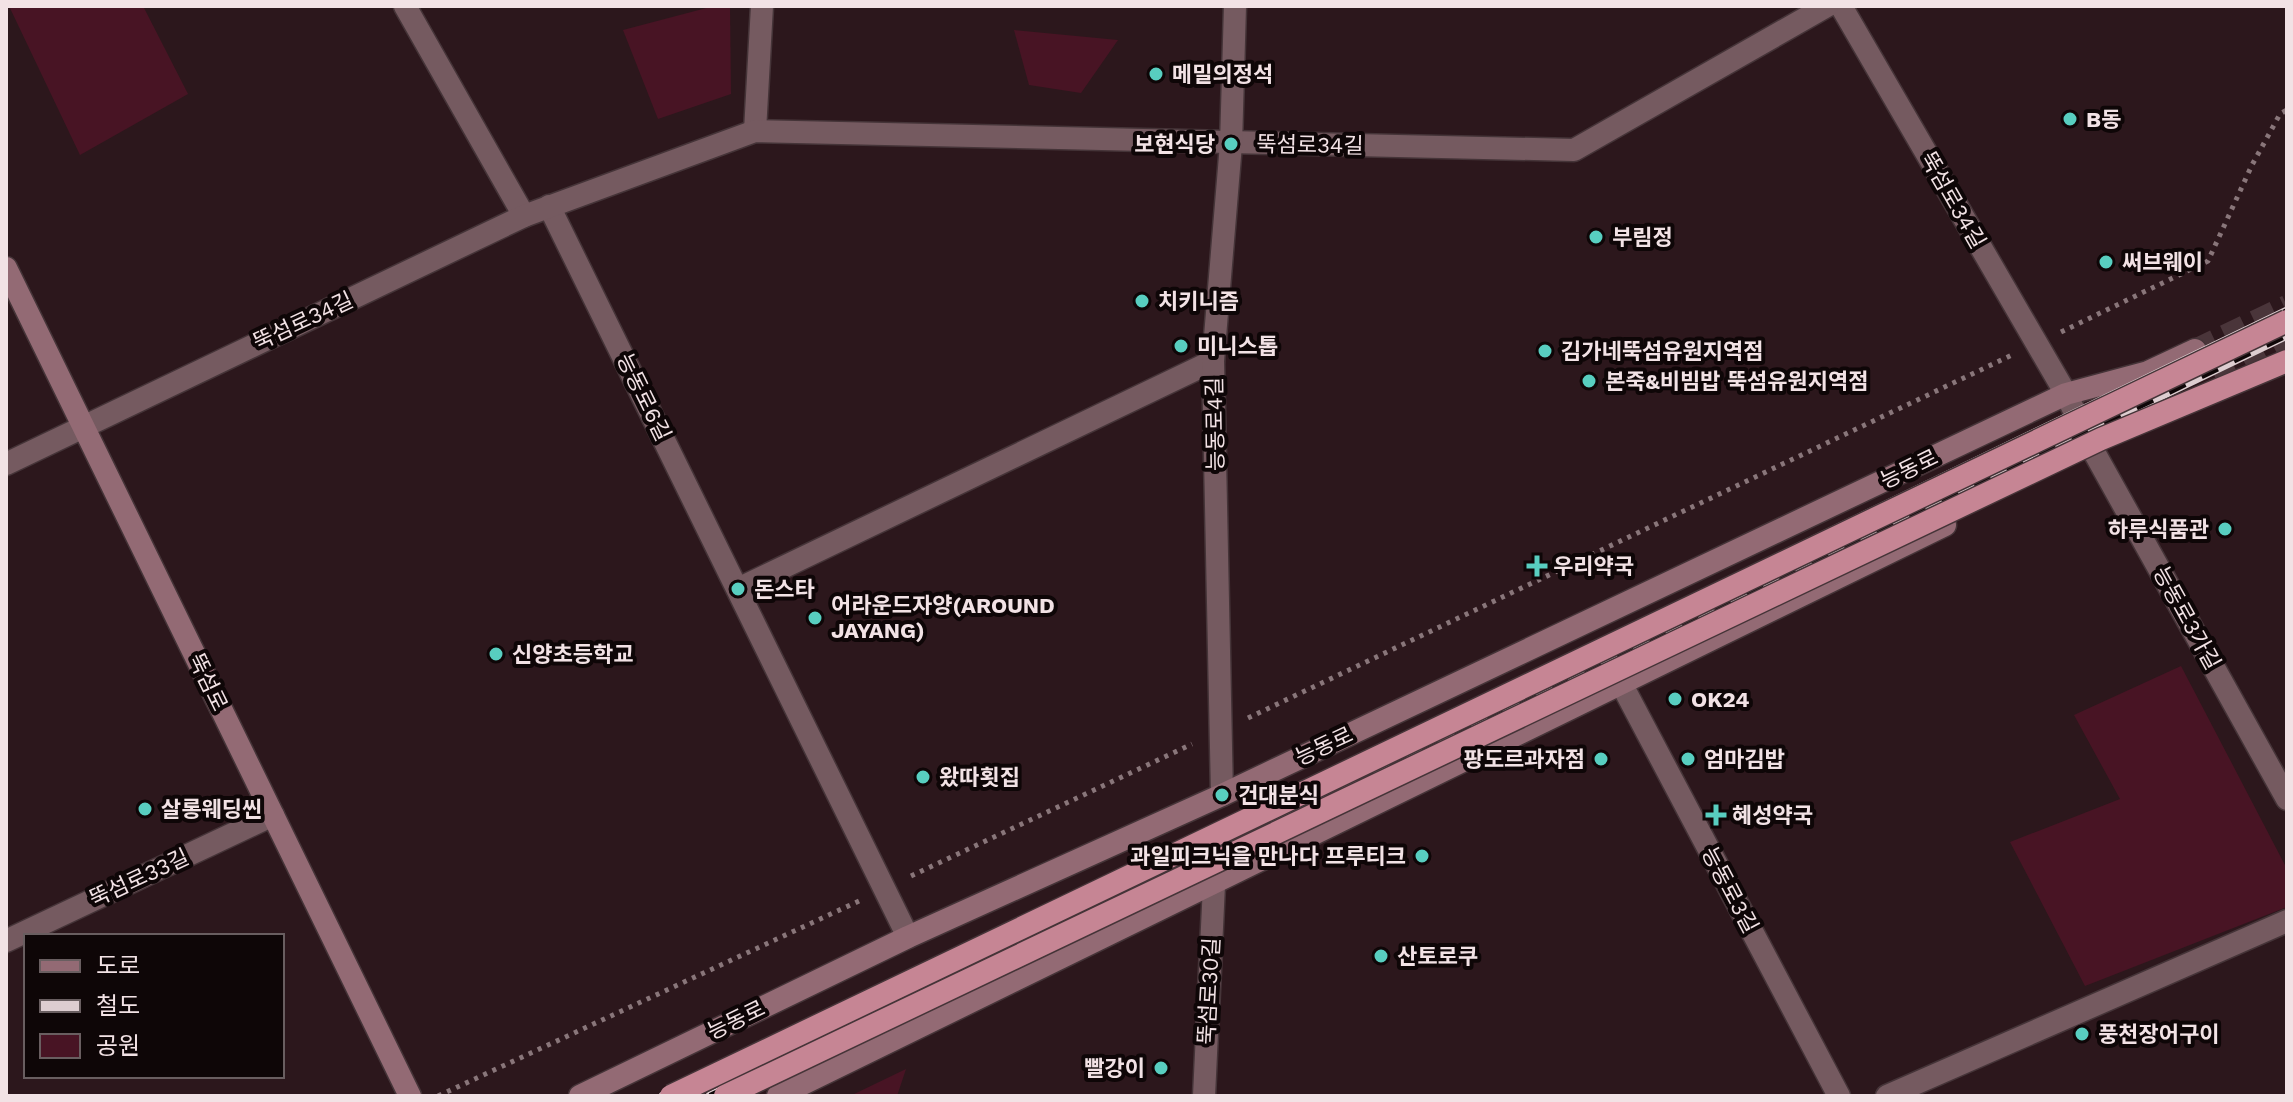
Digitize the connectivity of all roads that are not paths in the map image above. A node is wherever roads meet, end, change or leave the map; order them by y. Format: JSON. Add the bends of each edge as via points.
{"nodes":[{"id":1,"x":405,"y":6,"type":"edge"},
{"id":2,"x":762,"y":6,"type":"edge"},
{"id":3,"x":1235,"y":6,"type":"edge"},
{"id":4,"x":1827,"y":6,"type":"edge"},
{"id":5,"x":1841,"y":6,"type":"edge"},
{"id":6,"x":755,"y":131,"type":"junction"},
{"id":7,"x":1231,"y":144,"type":"junction"},
{"id":8,"x":549,"y":206,"type":"junction"},
{"id":9,"x":524,"y":216,"type":"junction"},
{"id":10,"x":6,"y":268,"type":"edge"},
{"id":11,"x":2287,"y":321,"type":"edge"},
{"id":12,"x":2195,"y":350,"type":"tunnel mouth"},
{"id":13,"x":1213,"y":361,"type":"junction"},
{"id":14,"x":2287,"y":361,"type":"edge"},
{"id":15,"x":2213,"y":383,"type":"tunnel mouth"},
{"id":16,"x":2066,"y":394,"type":"junction"},
{"id":17,"x":83,"y":425,"type":"junction"},
{"id":18,"x":2094,"y":452,"type":"junction"},
{"id":19,"x":6,"y":464,"type":"edge"},
{"id":20,"x":738,"y":589,"type":"junction"},
{"id":21,"x":1622,"y":685,"type":"junction"},
{"id":22,"x":1222,"y":795,"type":"junction"},
{"id":23,"x":2287,"y":799,"type":"edge"},
{"id":24,"x":273,"y":815,"type":"junction"},
{"id":25,"x":1214,"y":885,"type":"junction"},
{"id":26,"x":2287,"y":921,"type":"edge"},
{"id":27,"x":908,"y":937,"type":"junction"},
{"id":28,"x":6,"y":941,"type":"edge"},
{"id":29,"x":410,"y":1096,"type":"edge"},
{"id":30,"x":580,"y":1096,"type":"edge"},
{"id":31,"x":671,"y":1096,"type":"edge"},
{"id":32,"x":725,"y":1096,"type":"edge"},
{"id":33,"x":778,"y":1096,"type":"edge"},
{"id":34,"x":1204,"y":1096,"type":"edge"},
{"id":35,"x":1839,"y":1096,"type":"edge"},
{"id":36,"x":1887,"y":1096,"type":"edge"}],
"edges":[{"from":1,"to":9,"type":"street"},
{"from":2,"to":6,"type":"street"},
{"from":3,"to":7,"type":"street","name":"능동로4길"},
{"from":4,"to":7,"type":"street","name":"뚝섬로34길","via":[[1574,150]]},
{"from":5,"to":16,"type":"street","name":"뚝섬로34길"},
{"from":6,"to":7,"type":"street","name":"뚝섬로34길"},
{"from":6,"to":8,"type":"street","name":"뚝섬로34길"},
{"from":7,"to":13,"type":"street","name":"능동로4길"},
{"from":8,"to":9,"type":"street","name":"뚝섬로34길"},
{"from":8,"to":20,"type":"street","name":"능동로6길"},
{"from":9,"to":17,"type":"street","name":"뚝섬로34길"},
{"from":10,"to":17,"type":"main road","name":"뚝섬로"},
{"from":11,"to":31,"type":"highway","bridge":true},
{"from":12,"to":16,"type":"main road","name":"능동로","via":[[2148,372]]},
{"from":13,"to":20,"type":"street"},
{"from":13,"to":22,"type":"street","name":"능동로4길"},
{"from":14,"to":32,"type":"highway","bridge":true,"via":[[2101,439]]},
{"from":15,"to":18,"type":"main road","via":[[2164,406]]},
{"from":16,"to":18,"type":"street","name":"능동로3가길"},
{"from":16,"to":22,"type":"main road","name":"능동로"},
{"from":17,"to":19,"type":"street","name":"뚝섬로34길"},
{"from":17,"to":24,"type":"main road","name":"뚝섬로"},
{"from":18,"to":21,"type":"main road"},
{"from":18,"to":23,"type":"street","name":"능동로3가길"},
{"from":20,"to":27,"type":"street","name":"능동로6길"},
{"from":21,"to":25,"type":"main road"},
{"from":21,"to":35,"type":"street","name":"능동로3길"},
{"from":22,"to":27,"type":"main road","name":"능동로"},
{"from":24,"to":28,"type":"street","name":"뚝섬로33길"},
{"from":24,"to":29,"type":"main road","name":"뚝섬로"},
{"from":25,"to":33,"type":"main road"},
{"from":25,"to":34,"type":"street","name":"뚝섬로30길"},
{"from":26,"to":36,"type":"street"},
{"from":27,"to":30,"type":"main road","name":"능동로"}]}
